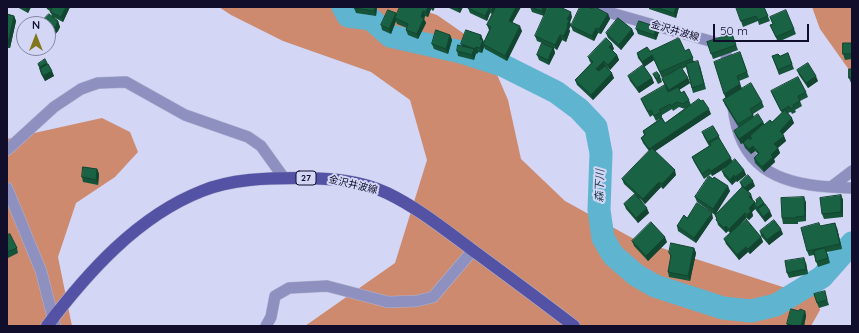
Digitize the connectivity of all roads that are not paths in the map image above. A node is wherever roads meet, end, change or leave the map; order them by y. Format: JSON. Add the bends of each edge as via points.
{"nodes":[{"id":1,"x":590,"y":7,"type":"edge"},
{"id":2,"x":731,"y":83,"type":"edge"},
{"id":3,"x":732,"y":96,"type":"edge"},
{"id":4,"x":7,"y":150,"type":"edge"},
{"id":5,"x":852,"y":171,"type":"edge"},
{"id":6,"x":284,"y":178,"type":"junction"},
{"id":7,"x":831,"y":187,"type":"junction"},
{"id":8,"x":7,"y":188,"type":"edge"},
{"id":9,"x":852,"y":188,"type":"edge"},
{"id":10,"x":473,"y":250,"type":"junction"},
{"id":11,"x":52,"y":324,"type":"edge"},
{"id":12,"x":266,"y":326,"type":"edge"},
{"id":13,"x":574,"y":326,"type":"edge"}],
"edges":[{"from":1,"to":2,"type":"street","name":"金沢井波線","via":[[717,43],[725,49]]},
{"from":3,"to":7,"type":"street","via":[[735,123],[743,146],[753,158],[787,181],[806,186]]},
{"from":4,"to":6,"type":"street","via":[[54,107],[82,89],[98,83],[126,82],[185,115],[248,138],[261,146]]},
{"from":5,"to":7,"type":"street"},
{"from":6,"to":10,"type":"main road","name":"金沢井波線","number":"27","via":[[328,178],[361,184],[385,192],[426,216]]},
{"from":6,"to":11,"type":"main road","name":"金沢井波線","number":"27","via":[[221,185],[202,191],[161,212],[111,253],[80,286]]},
{"from":7,"to":9,"type":"street"},
{"from":8,"to":11,"type":"street","via":[[40,271]]},
{"from":10,"to":12,"type":"street","via":[[433,297],[417,301],[388,302],[327,286],[289,288],[276,296]]},
{"from":10,"to":13,"type":"main road","name":"金沢井波線","number":"27"}]}
